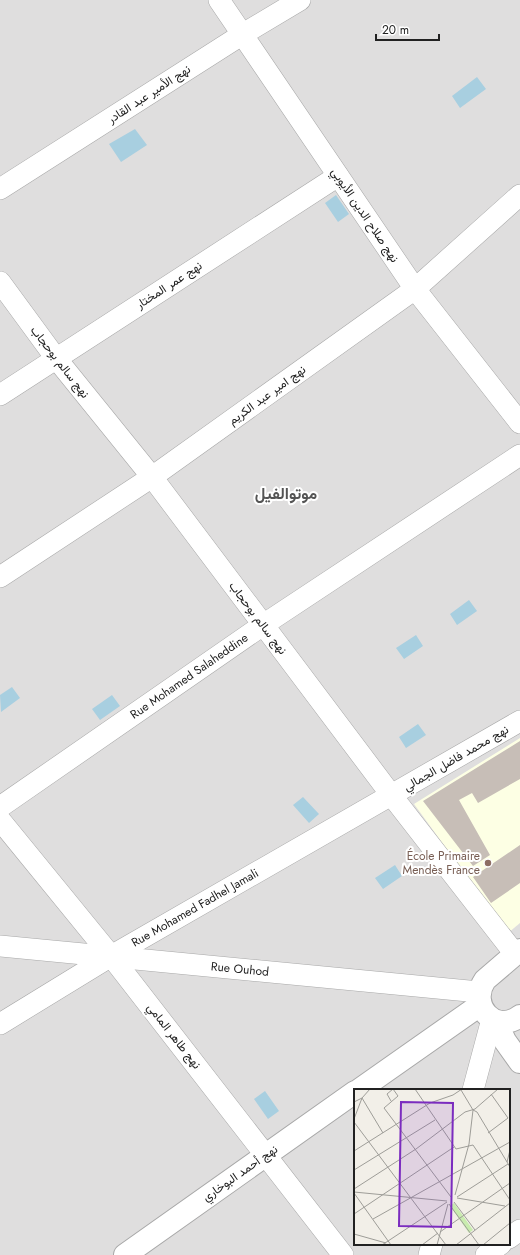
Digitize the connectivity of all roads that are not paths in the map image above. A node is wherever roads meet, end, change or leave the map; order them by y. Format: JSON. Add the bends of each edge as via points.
{"nodes":[{"id":1,"x":219,"y":0,"type":"edge"},
{"id":2,"x":300,"y":0,"type":"edge"},
{"id":3,"x":243,"y":34,"type":"junction"},
{"id":4,"x":338,"y":176,"type":"junction"},
{"id":5,"x":0,"y":189,"type":"edge"},
{"id":6,"x":520,"y":195,"type":"edge"},
{"id":7,"x":0,"y":282,"type":"edge"},
{"id":8,"x":415,"y":289,"type":"junction"},
{"id":9,"x":56,"y":357,"type":"junction"},
{"id":10,"x":0,"y":395,"type":"edge"},
{"id":11,"x":520,"y":423,"type":"edge"},
{"id":12,"x":520,"y":455,"type":"edge"},
{"id":13,"x":152,"y":477,"type":"junction"},
{"id":14,"x":0,"y":577,"type":"edge"},
{"id":15,"x":263,"y":626,"type":"junction"},
{"id":16,"x":520,"y":720,"type":"edge"},
{"id":17,"x":392,"y":796,"type":"junction"},
{"id":18,"x":0,"y":807,"type":"edge"},
{"id":19,"x":0,"y":820,"type":"edge"},
{"id":20,"x":0,"y":946,"type":"edge"},
{"id":21,"x":518,"y":952,"type":"edge"},
{"id":22,"x":111,"y":956,"type":"junction"},
{"id":23,"x":487,"y":1009,"type":"junction"},
{"id":24,"x":520,"y":1016,"type":"edge"},
{"id":25,"x":0,"y":1024,"type":"edge"},
{"id":26,"x":520,"y":1062,"type":"edge"},
{"id":27,"x":361,"y":1089,"type":"edge"},
{"id":28,"x":473,"y":1089,"type":"edge"},
{"id":29,"x":354,"y":1093,"type":"edge"},
{"id":30,"x":267,"y":1154,"type":"junction"},
{"id":31,"x":520,"y":1230,"type":"edge"},
{"id":32,"x":510,"y":1237,"type":"edge"},
{"id":33,"x":432,"y":1245,"type":"edge"},
{"id":34,"x":500,"y":1245,"type":"edge"},
{"id":35,"x":125,"y":1255,"type":"edge"},
{"id":36,"x":344,"y":1255,"type":"edge"},
{"id":37,"x":429,"y":1255,"type":"edge"},
{"id":38,"x":486,"y":1255,"type":"edge"}],
"edges":[{"from":1,"to":3,"type":"street","name":"نهج صلاح الدين الأيوبي"},
{"from":2,"to":3,"type":"street","name":"نهج الأمير عبد القادر"},
{"from":3,"to":4,"type":"street","name":"نهج صلاح الدين الأيوبي"},
{"from":3,"to":5,"type":"street","name":"نهج الأمير عبد القادر"},
{"from":4,"to":8,"type":"street","name":"نهج صلاح الدين الأيوبي"},
{"from":4,"to":9,"type":"street","name":"نهج عمر المختار"},
{"from":6,"to":8,"type":"street","name":"نهج امير عبد الكريم"},
{"from":7,"to":9,"type":"street","name":"نهج سالم بوحجاب"},
{"from":8,"to":11,"type":"street","name":"نهج صلاح الدين الأيوبي"},
{"from":8,"to":13,"type":"street","name":"نهج امير عبد الكريم"},
{"from":9,"to":10,"type":"street","name":"نهج عمر المختار"},
{"from":9,"to":13,"type":"street","name":"نهج سالم بوحجاب"},
{"from":12,"to":15,"type":"street","name":"Rue Mohamed Salaheddine"},
{"from":13,"to":14,"type":"street","name":"نهج امير عبد الكريم"},
{"from":13,"to":15,"type":"street","name":"نهج سالم بوحجاب"},
{"from":15,"to":17,"type":"street","name":"نهج سالم بوحجاب"},
{"from":15,"to":18,"type":"street","name":"Rue Mohamed Salaheddine"},
{"from":16,"to":17,"type":"street","name":"نهج محمد فاضل الجمالي"},
{"from":17,"to":21,"type":"street","name":"نهج سالم بوحجاب"},
{"from":17,"to":22,"type":"street","name":"Rue Mohamed Fadhel Jamali"},
{"from":19,"to":22,"type":"street","name":"نهج طاهر المامي"},
{"from":20,"to":22,"type":"street","name":"Rue Ouhod"},
{"from":21,"to":23,"type":"street","via":[[485,980]]},
{"from":22,"to":23,"type":"street","name":"Rue Ouhod"},
{"from":22,"to":25,"type":"street","name":"Rue Mohamed Fadhel Jamali"},
{"from":22,"to":30,"type":"street","name":"نهج طاهر المامي"},
{"from":23,"to":24,"type":"street","via":[[510,1021]]},
{"from":23,"to":26,"type":"street"},
{"from":23,"to":27,"type":"street"},
{"from":23,"to":28,"type":"street"},
{"from":29,"to":30,"type":"street","name":"نهج أحمد البوخاري"},
{"from":30,"to":35,"type":"street","name":"نهج أحمد البوخاري"},
{"from":30,"to":36,"type":"street","name":"نهج طاهر المامي"},
{"from":31,"to":32,"type":"street"},
{"from":33,"to":37,"type":"street"},
{"from":34,"to":38,"type":"street"}]}
